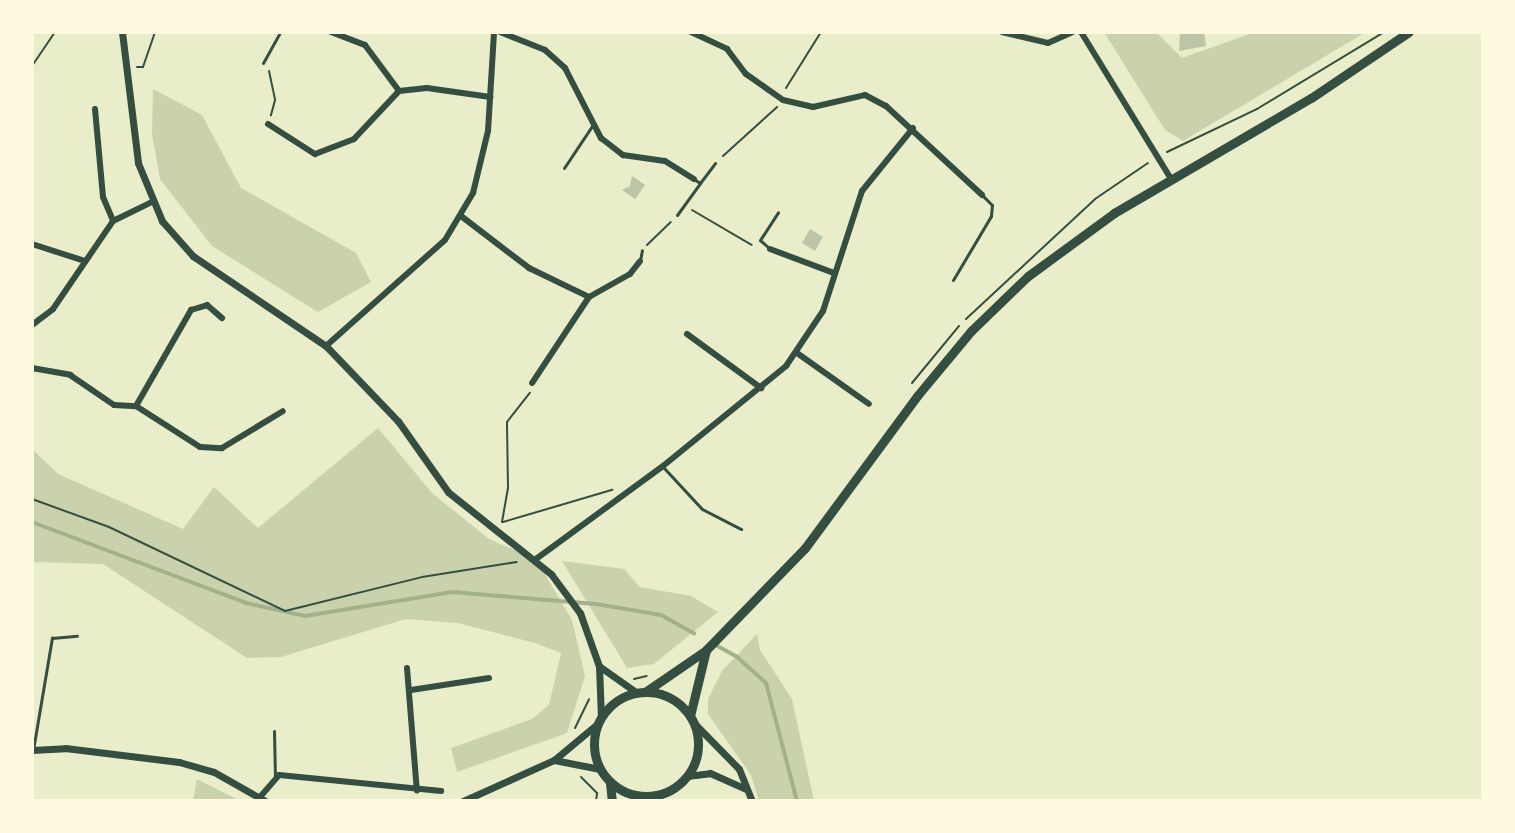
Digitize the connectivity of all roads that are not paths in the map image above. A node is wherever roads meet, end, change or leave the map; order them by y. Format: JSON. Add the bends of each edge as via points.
{"nodes":[{"id":1,"x":122,"y":32,"type":"edge"},
{"id":2,"x":280,"y":32,"type":"edge"},
{"id":3,"x":331,"y":32,"type":"edge"},
{"id":4,"x":494,"y":32,"type":"edge"},
{"id":5,"x":500,"y":32,"type":"edge"},
{"id":6,"x":691,"y":32,"type":"edge"},
{"id":7,"x":1002,"y":32,"type":"edge"},
{"id":8,"x":1073,"y":32,"type":"edge"},
{"id":9,"x":1081,"y":32,"type":"edge"},
{"id":10,"x":1409,"y":32,"type":"edge"},
{"id":11,"x":356,"y":36,"type":"edge"},
{"id":12,"x":263,"y":63,"type":"road end"},
{"id":13,"x":399,"y":91,"type":"junction"},
{"id":14,"x":490,"y":97,"type":"junction"},
{"id":15,"x":95,"y":109,"type":"dead end"},
{"id":16,"x":594,"y":123,"type":"junction"},
{"id":17,"x":268,"y":124,"type":"road end"},
{"id":18,"x":913,"y":128,"type":"junction"},
{"id":19,"x":715,"y":163,"type":"road end"},
{"id":20,"x":564,"y":168,"type":"dead end"},
{"id":21,"x":1171,"y":179,"type":"junction"},
{"id":22,"x":697,"y":181,"type":"junction"},
{"id":23,"x":982,"y":195,"type":"joint"},
{"id":24,"x":152,"y":202,"type":"junction"},
{"id":25,"x":778,"y":212,"type":"dead end"},
{"id":26,"x":677,"y":215,"type":"road end"},
{"id":27,"x":461,"y":216,"type":"junction"},
{"id":28,"x":113,"y":221,"type":"junction"},
{"id":29,"x":32,"y":244,"type":"edge"},
{"id":30,"x":770,"y":249,"type":"joint"},
{"id":31,"x":642,"y":250,"type":"road end"},
{"id":32,"x":85,"y":261,"type":"junction"},
{"id":33,"x":640,"y":261,"type":"joint"},
{"id":34,"x":834,"y":273,"type":"junction"},
{"id":35,"x":953,"y":280,"type":"dead end"},
{"id":36,"x":589,"y":297,"type":"junction"},
{"id":37,"x":222,"y":318,"type":"dead end"},
{"id":38,"x":32,"y":325,"type":"edge"},
{"id":39,"x":687,"y":334,"type":"dead end"},
{"id":40,"x":326,"y":346,"type":"junction"},
{"id":41,"x":797,"y":353,"type":"junction"},
{"id":42,"x":32,"y":368,"type":"edge"},
{"id":43,"x":532,"y":383,"type":"dead end"},
{"id":44,"x":761,"y":388,"type":"junction"},
{"id":45,"x":869,"y":404,"type":"dead end"},
{"id":46,"x":136,"y":406,"type":"junction"},
{"id":47,"x":283,"y":411,"type":"dead end"},
{"id":48,"x":663,"y":466,"type":"junction"},
{"id":49,"x":741,"y":529,"type":"dead end"},
{"id":50,"x":536,"y":559,"type":"junction"},
{"id":51,"x":77,"y":636,"type":"dead end"},
{"id":52,"x":707,"y":649,"type":"junction"},
{"id":53,"x":599,"y":666,"type":"junction"},
{"id":54,"x":407,"y":668,"type":"dead end"},
{"id":55,"x":489,"y":678,"type":"dead end"},
{"id":56,"x":411,"y":690,"type":"junction"},
{"id":57,"x":641,"y":692,"type":"junction"},
{"id":58,"x":692,"y":720,"type":"junction"},
{"id":59,"x":599,"y":721,"type":"junction"},
{"id":60,"x":274,"y":731,"type":"dead end"},
{"id":61,"x":33,"y":750,"type":"edge"},
{"id":62,"x":554,"y":760,"type":"junction"},
{"id":63,"x":600,"y":769,"type":"junction"},
{"id":64,"x":687,"y":776,"type":"junction"},
{"id":65,"x":275,"y":777,"type":"junction"},
{"id":66,"x":610,"y":783,"type":"junction"},
{"id":67,"x":746,"y":789,"type":"junction"},
{"id":68,"x":417,"y":791,"type":"junction"},
{"id":69,"x":441,"y":791,"type":"dead end"},
{"id":70,"x":657,"y":798,"type":"edge"},
{"id":71,"x":263,"y":799,"type":"edge"},
{"id":72,"x":463,"y":801,"type":"edge"},
{"id":73,"x":612,"y":801,"type":"edge"},
{"id":74,"x":752,"y":801,"type":"edge"}],
"edges":[{"from":1,"to":24,"type":"street","via":[[138,163]]},
{"from":2,"to":12,"type":"lane"},
{"from":3,"to":11,"type":"street"},
{"from":4,"to":14,"type":"street"},
{"from":5,"to":16,"type":"street","via":[[545,50],[565,68]]},
{"from":6,"to":18,"type":"street","via":[[727,49],[746,74],[781,99],[813,107],[865,95]]},
{"from":7,"to":8,"type":"street","via":[[1048,43]]},
{"from":9,"to":21,"type":"street"},
{"from":10,"to":21,"type":"main road","via":[[1311,98]]},
{"from":11,"to":13,"type":"street"},
{"from":13,"to":14,"type":"street","via":[[427,88]]},
{"from":13,"to":17,"type":"street","via":[[354,139],[315,154]]},
{"from":14,"to":27,"type":"street","via":[[483,166]]},
{"from":15,"to":28,"type":"street","via":[[103,197]]},
{"from":16,"to":20,"type":"lane"},
{"from":16,"to":22,"type":"street","via":[[601,138],[623,155],[665,161]]},
{"from":18,"to":23,"type":"street"},
{"from":18,"to":34,"type":"street","via":[[862,191]]},
{"from":19,"to":22,"type":"lane"},
{"from":21,"to":52,"type":"main road","via":[[1028,276],[971,331],[805,548]]},
{"from":22,"to":26,"type":"lane"},
{"from":23,"to":35,"type":"lane","via":[[992,205],[991,216]]},
{"from":24,"to":28,"type":"street"},
{"from":24,"to":40,"type":"street","via":[[193,256]]},
{"from":25,"to":30,"type":"lane","via":[[760,240]]},
{"from":27,"to":36,"type":"street","via":[[529,268]]},
{"from":27,"to":40,"type":"street","via":[[424,260]]},
{"from":28,"to":32,"type":"street"},
{"from":29,"to":32,"type":"street"},
{"from":30,"to":34,"type":"street"},
{"from":31,"to":33,"type":"lane"},
{"from":32,"to":38,"type":"street","via":[[53,309]]},
{"from":33,"to":36,"type":"street","via":[[630,274]]},
{"from":34,"to":41,"type":"street","via":[[823,311]]},
{"from":36,"to":43,"type":"street"},
{"from":37,"to":46,"type":"street","via":[[207,305],[191,310]]},
{"from":39,"to":44,"type":"street"},
{"from":40,"to":50,"type":"street","via":[[398,421],[448,492]]},
{"from":41,"to":44,"type":"street"},
{"from":41,"to":45,"type":"street"},
{"from":42,"to":46,"type":"street","via":[[70,375],[114,405]]},
{"from":44,"to":48,"type":"street"},
{"from":46,"to":47,"type":"street","via":[[187,441],[222,448]]},
{"from":48,"to":49,"type":"lane","via":[[702,509]]},
{"from":48,"to":50,"type":"street"},
{"from":50,"to":53,"type":"street","via":[[578,610]]},
{"from":51,"to":61,"type":"lane","via":[[52,638]]},
{"from":52,"to":57,"type":"main road"},
{"from":52,"to":58,"type":"main road"},
{"from":53,"to":57,"type":"street"},
{"from":53,"to":59,"type":"street"},
{"from":54,"to":56,"type":"street"},
{"from":55,"to":56,"type":"street"},
{"from":56,"to":68,"type":"street"},
{"from":57,"to":58,"type":"main road","via":[[678,703]]},
{"from":57,"to":59,"type":"main road","via":[[610,706]]},
{"from":58,"to":64,"type":"main road","via":[[698,741]]},
{"from":58,"to":67,"type":"street","via":[[739,769]]},
{"from":59,"to":62,"type":"street"},
{"from":59,"to":63,"type":"main road","via":[[594,755]]},
{"from":60,"to":65,"type":"lane"},
{"from":61,"to":71,"type":"street","via":[[65,748],[179,762],[214,772]]},
{"from":62,"to":63,"type":"street"},
{"from":62,"to":72,"type":"street"},
{"from":63,"to":66,"type":"main road"},
{"from":64,"to":67,"type":"street","via":[[710,773]]},
{"from":64,"to":70,"type":"main road"},
{"from":65,"to":68,"type":"street"},
{"from":65,"to":71,"type":"street"},
{"from":66,"to":70,"type":"main road"},
{"from":66,"to":73,"type":"main road"},
{"from":67,"to":74,"type":"street"},
{"from":68,"to":69,"type":"street"}]}
